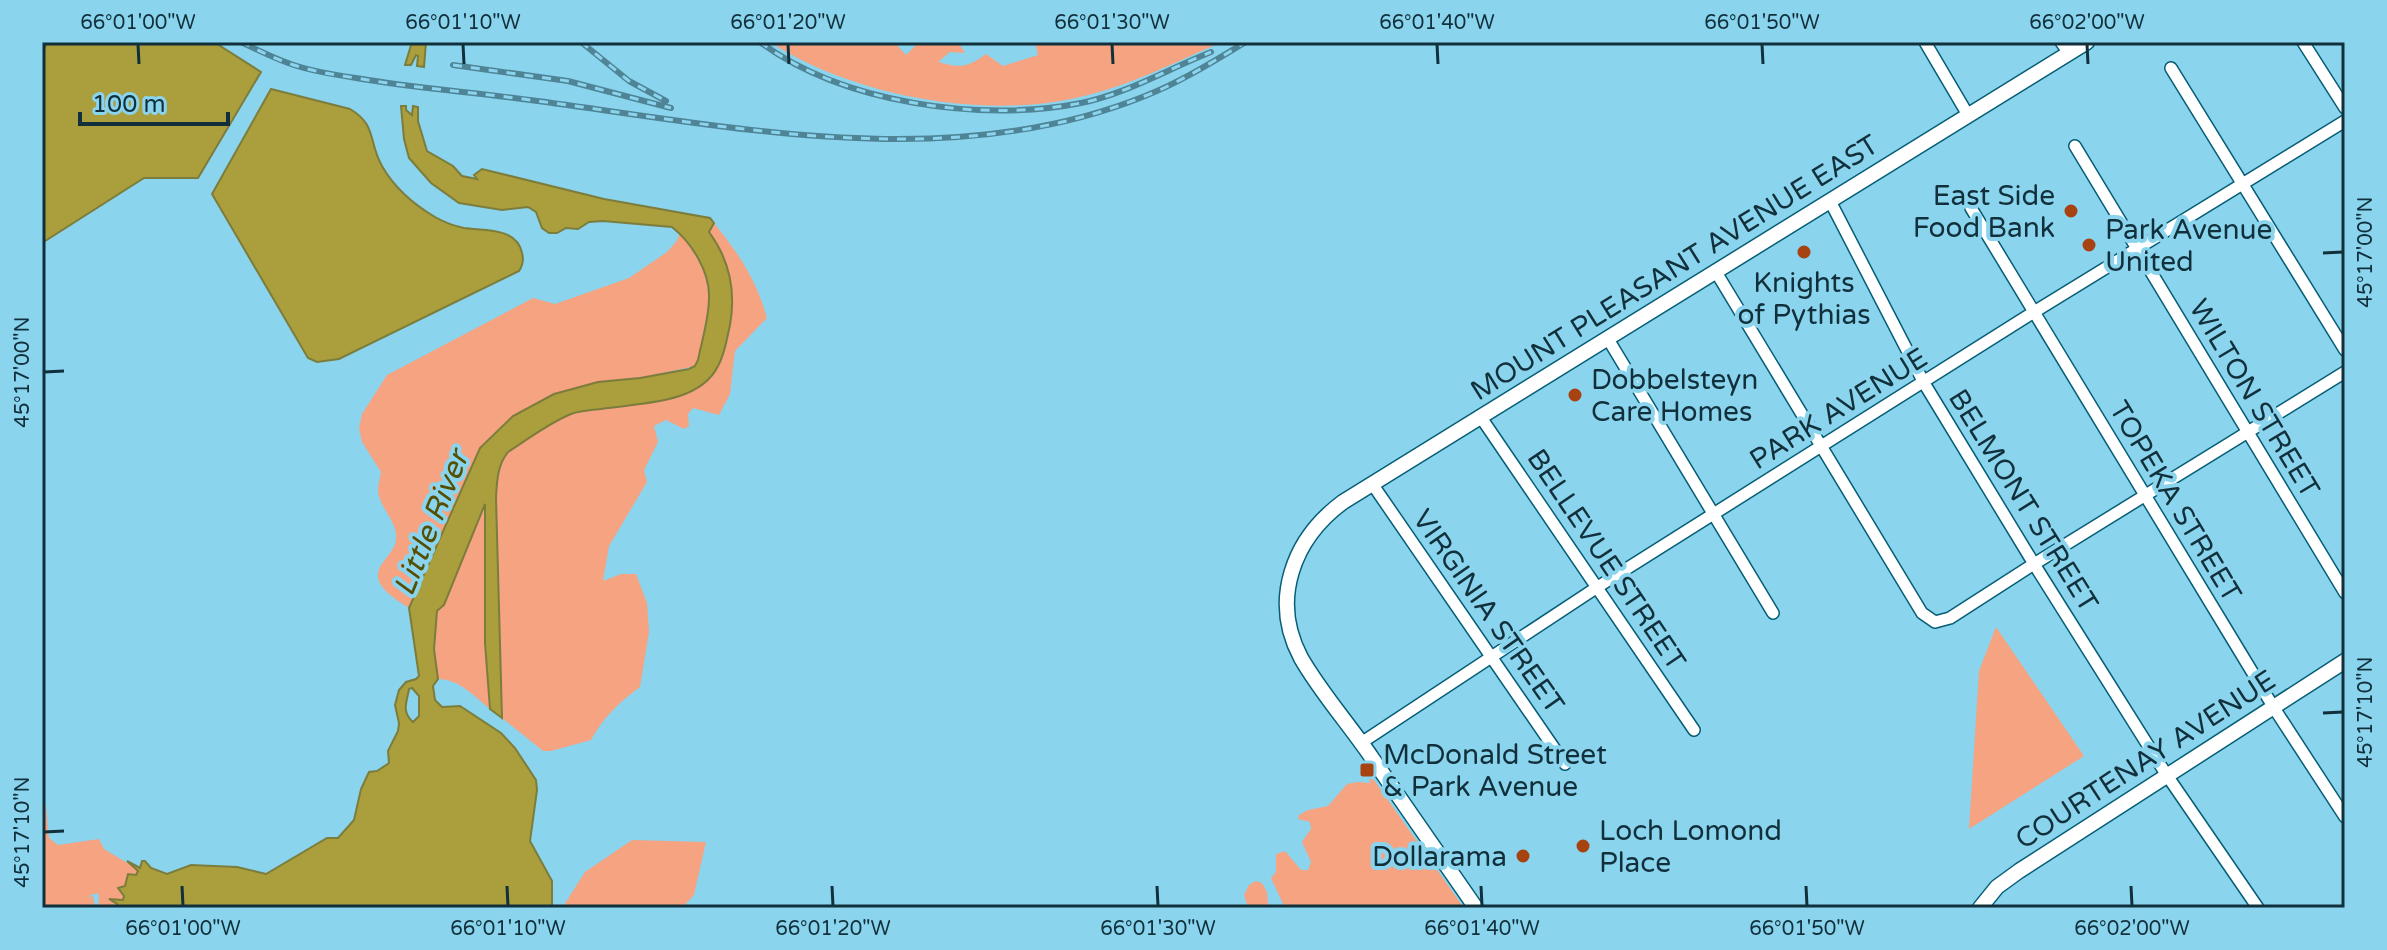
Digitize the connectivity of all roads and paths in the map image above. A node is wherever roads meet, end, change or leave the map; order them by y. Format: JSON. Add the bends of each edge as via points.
{"nodes":[{"id":1,"x":1925,"y":42,"type":"edge"},
{"id":2,"x":2087,"y":42,"type":"edge"},
{"id":3,"x":2303,"y":42,"type":"edge"},
{"id":4,"x":2065,"y":48,"type":"edge"},
{"id":5,"x":2171,"y":68,"type":"dead end"},
{"id":6,"x":2345,"y":108,"type":"edge"},
{"id":7,"x":1968,"y":115,"type":"junction"},
{"id":8,"x":2345,"y":121,"type":"edge"},
{"id":9,"x":2075,"y":146,"type":"dead end"},
{"id":10,"x":2243,"y":185,"type":"junction"},
{"id":11,"x":1830,"y":201,"type":"junction"},
{"id":12,"x":1971,"y":208,"type":"dead end"},
{"id":13,"x":2136,"y":249,"type":"junction"},
{"id":14,"x":1716,"y":272,"type":"junction"},
{"id":15,"x":2034,"y":312,"type":"junction"},
{"id":16,"x":1608,"y":339,"type":"junction"},
{"id":17,"x":2345,"y":350,"type":"edge"},
{"id":18,"x":2345,"y":372,"type":"edge"},
{"id":19,"x":1924,"y":383,"type":"junction"},
{"id":20,"x":1480,"y":416,"type":"junction"},
{"id":21,"x":2248,"y":432,"type":"junction"},
{"id":22,"x":1822,"y":447,"type":"junction"},
{"id":23,"x":1373,"y":485,"type":"junction"},
{"id":24,"x":2144,"y":496,"type":"junction"},
{"id":25,"x":1715,"y":515,"type":"junction"},
{"id":26,"x":2034,"y":564,"type":"junction"},
{"id":27,"x":1596,"y":588,"type":"junction"},
{"id":28,"x":2345,"y":593,"type":"edge"},
{"id":29,"x":1773,"y":613,"type":"dead end"},
{"id":30,"x":1491,"y":656,"type":"junction"},
{"id":31,"x":2345,"y":661,"type":"edge"},
{"id":32,"x":2274,"y":708,"type":"junction"},
{"id":33,"x":1694,"y":730,"type":"dead end"},
{"id":34,"x":1361,"y":743,"type":"junction"},
{"id":35,"x":1565,"y":764,"type":"dead end"},
{"id":36,"x":2166,"y":774,"type":"junction"},
{"id":37,"x":2345,"y":817,"type":"edge"},
{"id":38,"x":1476,"y":908,"type":"edge"},
{"id":39,"x":1980,"y":908,"type":"edge"},
{"id":40,"x":2258,"y":908,"type":"edge"}],
"edges":[{"from":1,"to":7,"type":"street"},
{"from":2,"to":4,"type":"street","name":"MOUNT PLEASANT AVENUE EAST"},
{"from":3,"to":6,"type":"street"},
{"from":4,"to":7,"type":"street","name":"MOUNT PLEASANT AVENUE EAST"},
{"from":5,"to":10,"type":"street"},
{"from":7,"to":11,"type":"street","name":"MOUNT PLEASANT AVENUE EAST"},
{"from":8,"to":10,"type":"street","name":"PARK AVENUE"},
{"from":9,"to":13,"type":"street","name":"WILTON STREET"},
{"from":10,"to":13,"type":"street","name":"PARK AVENUE"},
{"from":10,"to":17,"type":"street"},
{"from":11,"to":14,"type":"street","name":"MOUNT PLEASANT AVENUE EAST"},
{"from":11,"to":19,"type":"street","name":"BELMONT STREET"},
{"from":12,"to":15,"type":"street","name":"TOPEKA STREET"},
{"from":13,"to":15,"type":"street","name":"PARK AVENUE"},
{"from":13,"to":21,"type":"street","name":"WILTON STREET"},
{"from":14,"to":16,"type":"street","name":"MOUNT PLEASANT AVENUE EAST"},
{"from":14,"to":22,"type":"street"},
{"from":15,"to":19,"type":"street","name":"PARK AVENUE"},
{"from":15,"to":24,"type":"street","name":"TOPEKA STREET"},
{"from":16,"to":20,"type":"street","name":"MOUNT PLEASANT AVENUE EAST"},
{"from":16,"to":25,"type":"street"},
{"from":18,"to":21,"type":"street"},
{"from":19,"to":22,"type":"street","name":"PARK AVENUE"},
{"from":19,"to":26,"type":"street","name":"BELMONT STREET"},
{"from":20,"to":23,"type":"street","name":"MOUNT PLEASANT AVENUE EAST"},
{"from":20,"to":27,"type":"street","name":"BELLEVUE STREET"},
{"from":21,"to":24,"type":"street"},
{"from":21,"to":28,"type":"street","name":"WILTON STREET"},
{"from":22,"to":25,"type":"street","name":"PARK AVENUE"},
{"from":22,"to":26,"type":"street","via":[[1922,613],[1935,622],[1950,618]]},
{"from":23,"to":30,"type":"street","name":"VIRGINIA STREET"},
{"from":23,"to":34,"type":"street","name":"MOUNT PLEASANT AVENUE EAST","via":[[1316,525],[1293,563],[1287,596],[1300,656]]},
{"from":24,"to":26,"type":"street"},
{"from":24,"to":32,"type":"street","name":"TOPEKA STREET"},
{"from":25,"to":27,"type":"street","name":"PARK AVENUE"},
{"from":25,"to":29,"type":"street"},
{"from":26,"to":36,"type":"street","name":"BELMONT STREET"},
{"from":27,"to":30,"type":"street","name":"PARK AVENUE"},
{"from":27,"to":33,"type":"street","name":"BELLEVUE STREET"},
{"from":30,"to":34,"type":"street","name":"PARK AVENUE"},
{"from":30,"to":35,"type":"street","name":"VIRGINIA STREET"},
{"from":31,"to":32,"type":"street","name":"COURTENAY AVENUE"},
{"from":32,"to":36,"type":"street","name":"COURTENAY AVENUE"},
{"from":32,"to":37,"type":"street","name":"TOPEKA STREET"},
{"from":34,"to":38,"type":"street"},
{"from":36,"to":39,"type":"street","name":"COURTENAY AVENUE","via":[[2019,871]]},
{"from":36,"to":40,"type":"street","name":"BELMONT STREET"}]}
